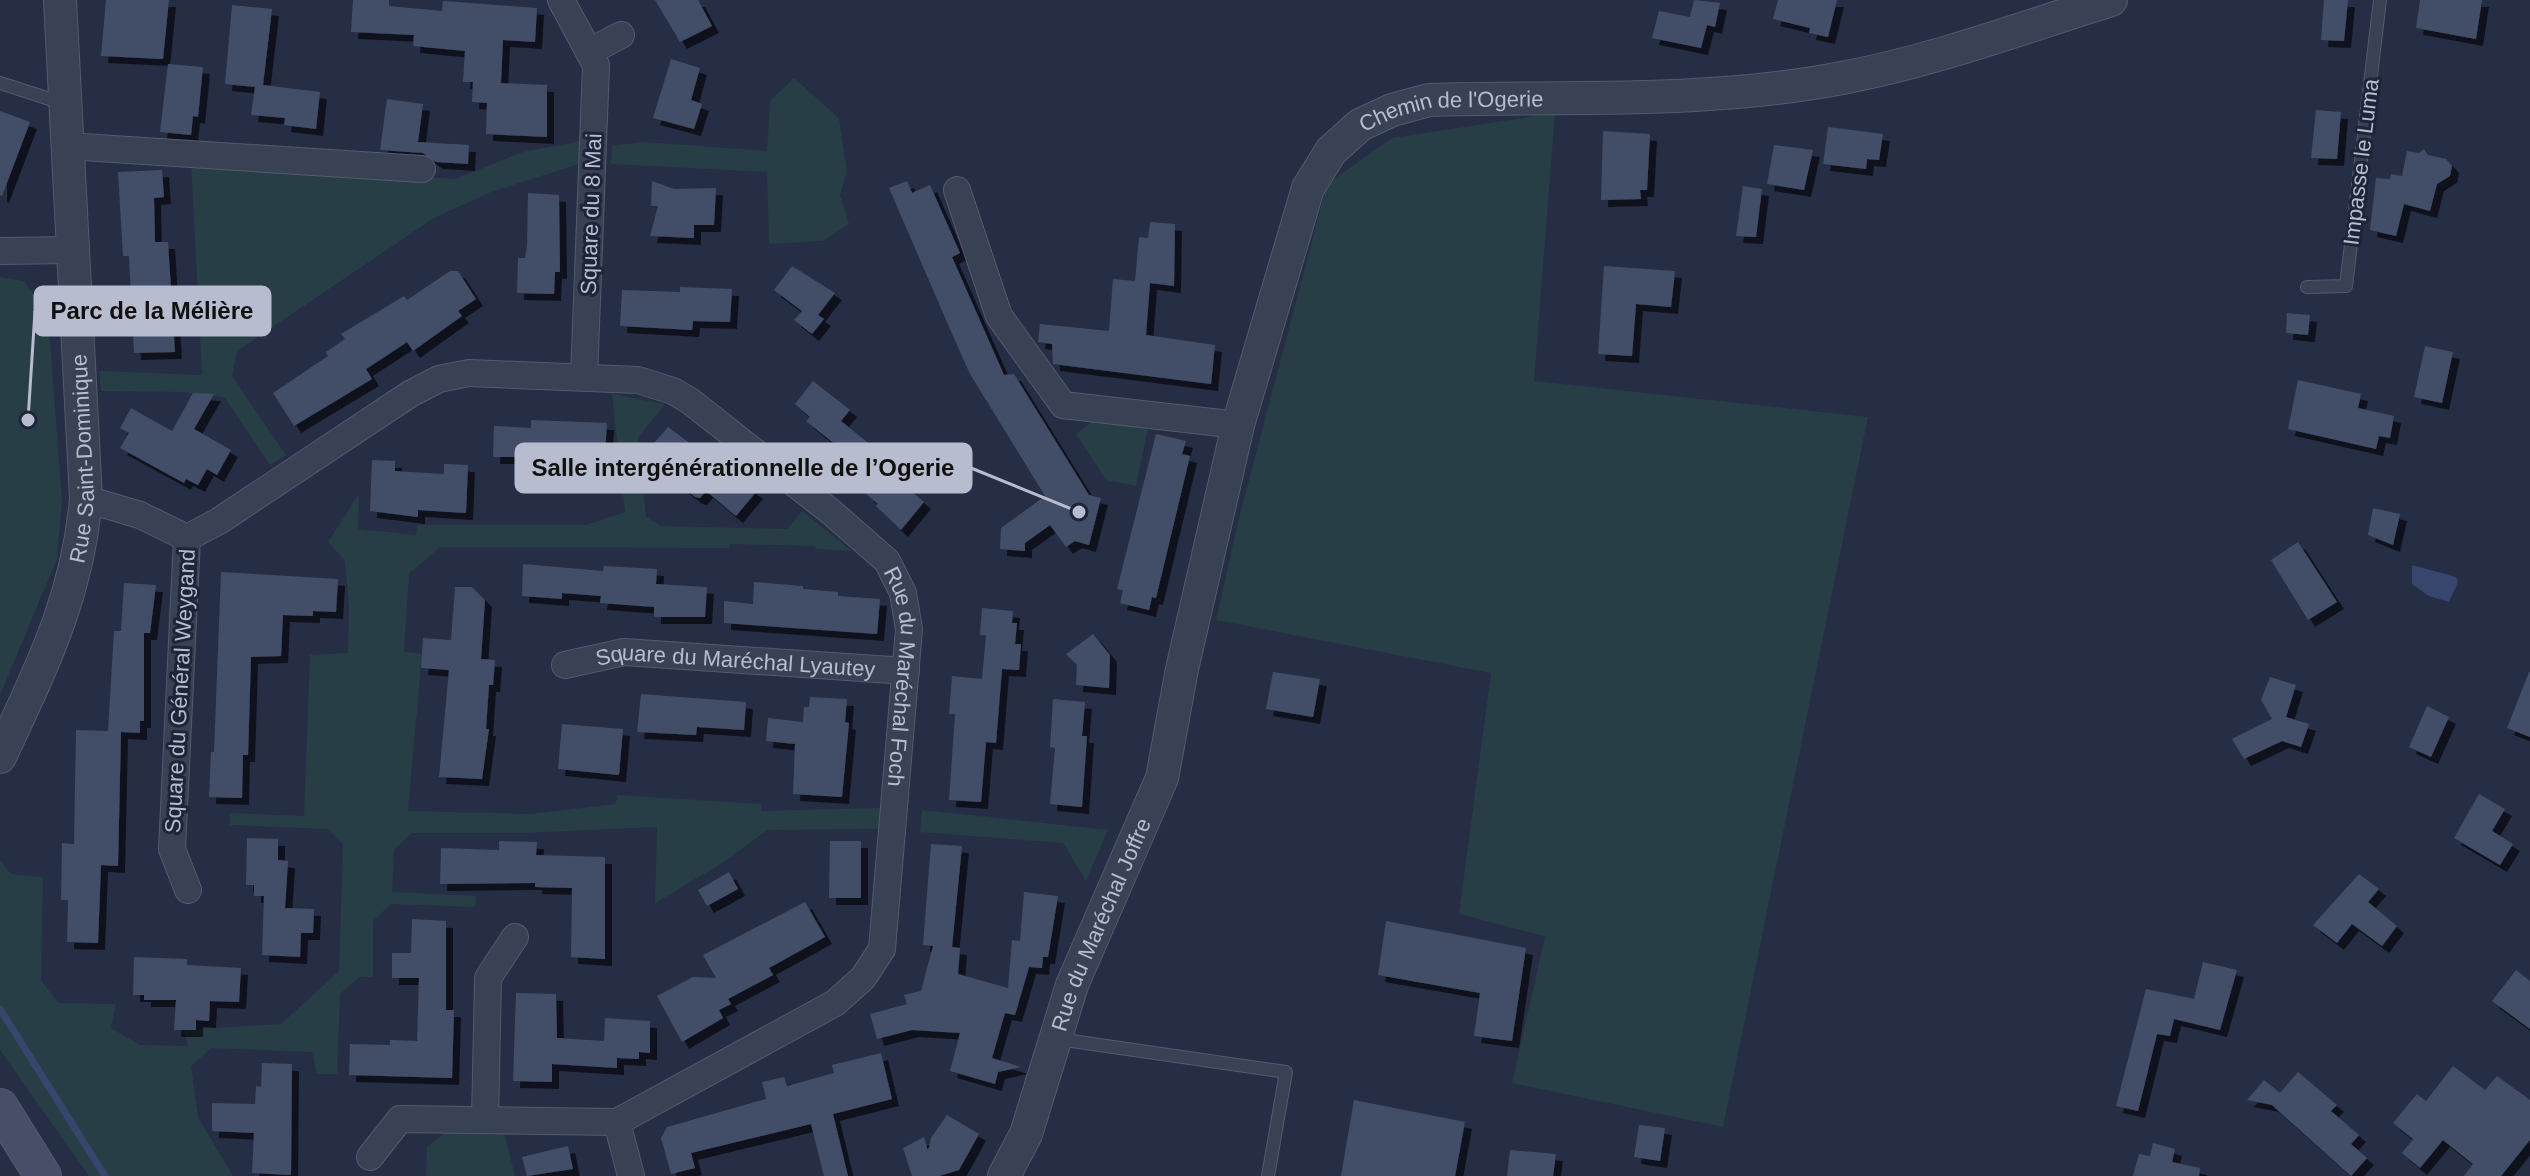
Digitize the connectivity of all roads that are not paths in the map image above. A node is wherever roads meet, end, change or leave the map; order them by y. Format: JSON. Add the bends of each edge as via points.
{"nodes":[{"id":1,"x":60,"y":0,"type":"edge"},
{"id":2,"x":561,"y":0,"type":"edge"},
{"id":3,"x":2111,"y":0,"type":"edge"},
{"id":4,"x":2380,"y":0,"type":"edge"},
{"id":5,"x":621,"y":35,"type":"dead end"},
{"id":6,"x":589,"y":52,"type":"junction"},
{"id":7,"x":0,"y":83,"type":"edge"},
{"id":8,"x":65,"y":104,"type":"junction"},
{"id":9,"x":67,"y":146,"type":"junction"},
{"id":10,"x":422,"y":169,"type":"dead end"},
{"id":11,"x":957,"y":190,"type":"dead end"},
{"id":12,"x":73,"y":250,"type":"junction"},
{"id":13,"x":0,"y":251,"type":"edge"},
{"id":14,"x":2307,"y":287,"type":"dead end"},
{"id":15,"x":584,"y":377,"type":"junction"},
{"id":16,"x":1238,"y":425,"type":"junction"},
{"id":17,"x":86,"y":499,"type":"junction"},
{"id":18,"x":187,"y":538,"type":"junction"},
{"id":19,"x":565,"y":665,"type":"dead end"},
{"id":20,"x":1182,"y":669,"type":"joint"},
{"id":21,"x":906,"y":671,"type":"junction"},
{"id":22,"x":0,"y":757,"type":"edge"},
{"id":23,"x":188,"y":890,"type":"dead end"},
{"id":24,"x":515,"y":937,"type":"dead end"},
{"id":25,"x":1058,"y":1039,"type":"junction"},
{"id":26,"x":0,"y":1107,"type":"edge"},
{"id":27,"x":485,"y":1120,"type":"junction"},
{"id":28,"x":617,"y":1122,"type":"junction"},
{"id":29,"x":370,"y":1157,"type":"dead end"},
{"id":30,"x":43,"y":1176,"type":"edge"},
{"id":31,"x":631,"y":1176,"type":"edge"},
{"id":32,"x":1004,"y":1176,"type":"edge"},
{"id":33,"x":1268,"y":1176,"type":"edge"}],
"edges":[{"from":1,"to":8,"type":"street","name":"Rue Saint-Dominique"},
{"from":2,"to":6,"type":"street","name":"Square du 8 Mai"},
{"from":3,"to":16,"type":"street","name":"Chemin de l'Ogerie","via":[[1842,78],[1690,97],[1429,100],[1360,125],[1331,151],[1308,188]]},
{"from":4,"to":14,"type":"lane","name":"Impasse le Luma","via":[[2346,286]]},
{"from":5,"to":6,"type":"street"},
{"from":6,"to":15,"type":"street","name":"Square du 8 Mai","via":[[596,65]]},
{"from":7,"to":8,"type":"lane"},
{"from":8,"to":9,"type":"street","name":"Rue Saint-Dominique"},
{"from":9,"to":10,"type":"street"},
{"from":9,"to":12,"type":"street","name":"Rue Saint-Dominique"},
{"from":11,"to":16,"type":"street","via":[[999,316],[1063,405]]},
{"from":12,"to":13,"type":"street"},
{"from":12,"to":17,"type":"street","name":"Rue Saint-Dominique"},
{"from":15,"to":18,"type":"street","name":"Rue du Maréchal Foch","via":[[469,373],[426,384]]},
{"from":15,"to":21,"type":"street","name":"Rue du Maréchal Foch","via":[[638,380],[673,391],[875,549],[903,593],[909,629]]},
{"from":16,"to":20,"type":"street","name":"Chemin de l'Ogerie"},
{"from":17,"to":18,"type":"street","via":[[140,515]]},
{"from":17,"to":22,"type":"street","name":"Rue Saint-Dominique","via":[[81,549],[62,620]]},
{"from":18,"to":23,"type":"street","name":"Square du Général Weygand","via":[[172,849]]},
{"from":19,"to":21,"type":"street","name":"Square du Maréchal Lyautey","via":[[624,652]]},
{"from":20,"to":25,"type":"street","name":"Rue du Maréchal Joffre","via":[[1162,778],[1072,985]]},
{"from":21,"to":28,"type":"street","name":"Rue du Maréchal Foch","via":[[886,933],[874,964],[850,991],[821,1011]]},
{"from":24,"to":27,"type":"street","via":[[488,978]]},
{"from":25,"to":32,"type":"street","name":"Rue du Maréchal Joffre","via":[[1026,1134]]},
{"from":25,"to":33,"type":"lane","via":[[1286,1072]]},
{"from":26,"to":30,"type":"main road"},
{"from":27,"to":28,"type":"street"},
{"from":27,"to":29,"type":"street","via":[[400,1119]]},
{"from":28,"to":31,"type":"street"}]}
